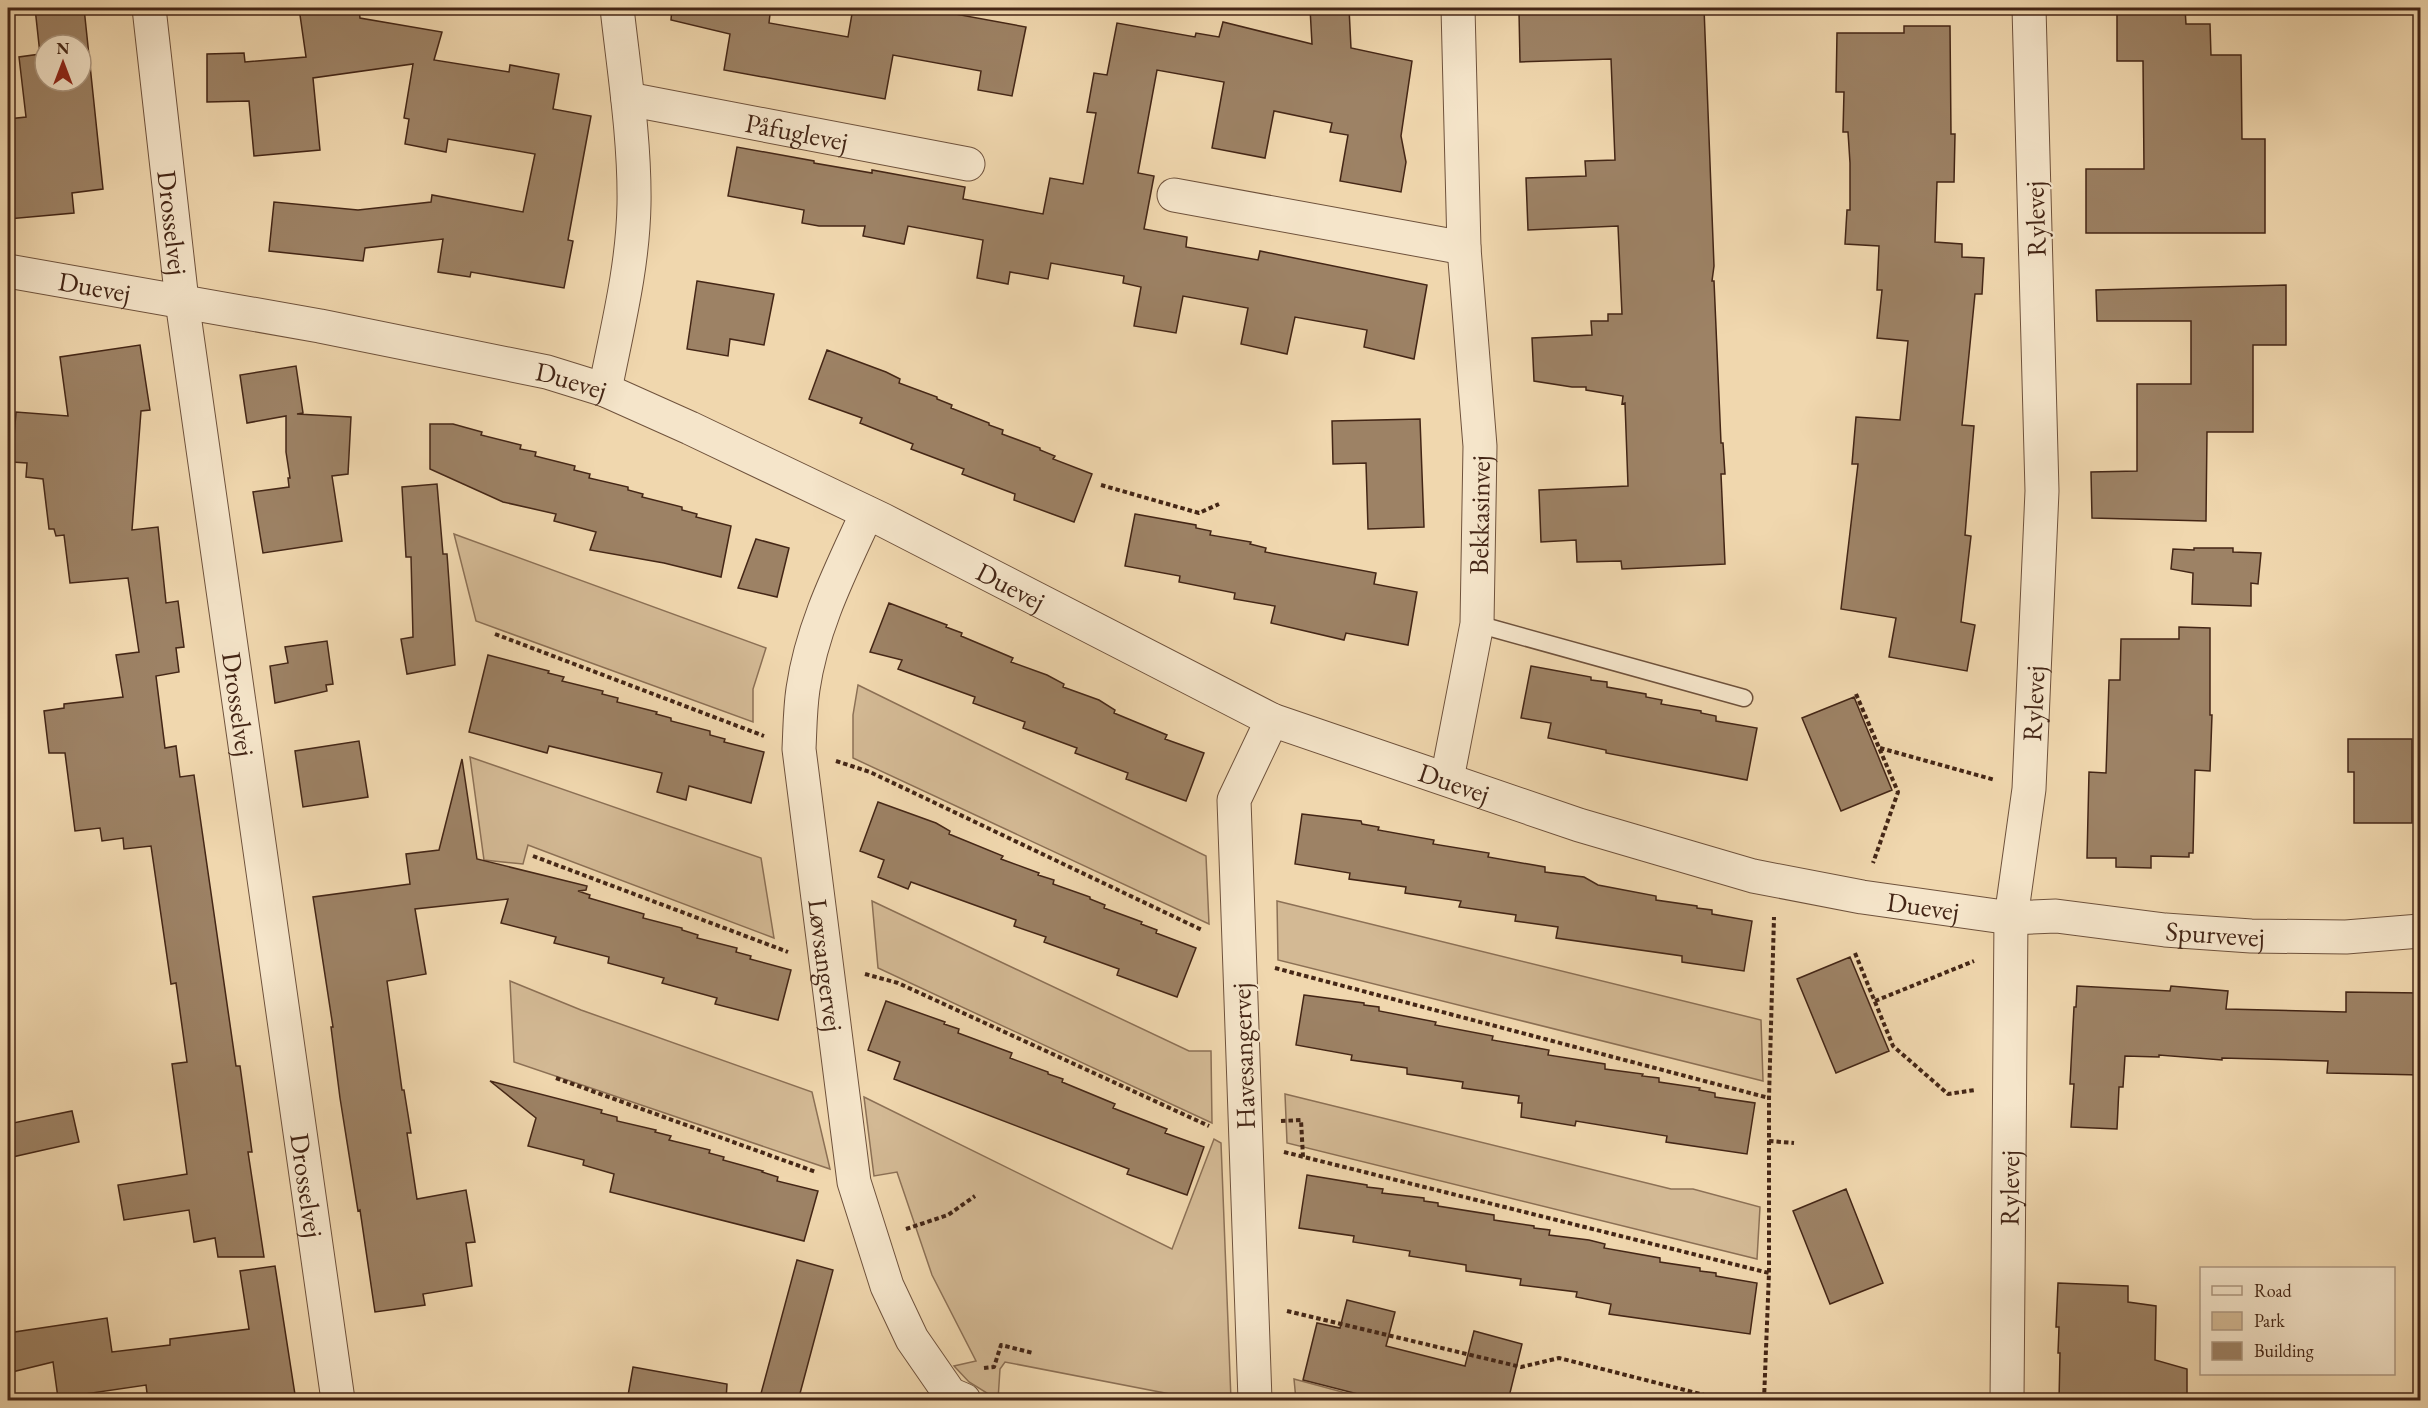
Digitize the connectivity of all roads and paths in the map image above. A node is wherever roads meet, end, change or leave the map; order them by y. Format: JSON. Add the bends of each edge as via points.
{"nodes":[{"id":1,"x":149,"y":8,"type":"edge"},
{"id":2,"x":617,"y":8,"type":"edge"},
{"id":3,"x":1458,"y":8,"type":"edge"},
{"id":4,"x":2029,"y":8,"type":"edge"},
{"id":5,"x":628,"y":99,"type":"junction"},
{"id":6,"x":968,"y":164,"type":"dead end"},
{"id":7,"x":1174,"y":195,"type":"dead end"},
{"id":8,"x":1464,"y":248,"type":"junction"},
{"id":9,"x":8,"y":271,"type":"edge"},
{"id":10,"x":182,"y":301,"type":"junction"},
{"id":11,"x":605,"y":390,"type":"junction"},
{"id":12,"x":1101,"y":485,"type":"dead end"},
{"id":13,"x":1219,"y":504,"type":"dead end"},
{"id":14,"x":867,"y":513,"type":"junction"},
{"id":15,"x":1478,"y":624,"type":"junction"},
{"id":16,"x":495,"y":634,"type":"dead end"},
{"id":17,"x":1856,"y":694,"type":"dead end"},
{"id":18,"x":1744,"y":698,"type":"dead end"},
{"id":19,"x":1272,"y":720,"type":"junction"},
{"id":20,"x":1880,"y":748,"type":"junction"},
{"id":21,"x":799,"y":749,"type":"junction"},
{"id":22,"x":1447,"y":779,"type":"junction"},
{"id":23,"x":2029,"y":789,"type":"junction"},
{"id":24,"x":533,"y":856,"type":"dead end"},
{"id":25,"x":1777,"y":880,"type":"junction"},
{"id":26,"x":1862,"y":897,"type":"junction"},
{"id":27,"x":2011,"y":918,"type":"junction"},
{"id":28,"x":2421,"y":931,"type":"edge"},
{"id":29,"x":1239,"y":948,"type":"junction"},
{"id":30,"x":1855,"y":953,"type":"dead end"},
{"id":31,"x":2010,"y":962,"type":"junction"},
{"id":32,"x":825,"y":963,"type":"junction"},
{"id":33,"x":1875,"y":1002,"type":"junction"},
{"id":34,"x":555,"y":1078,"type":"dead end"},
{"id":35,"x":2010,"y":1084,"type":"junction"},
{"id":36,"x":1769,"y":1098,"type":"junction"},
{"id":37,"x":1301,"y":1120,"type":"dead end"},
{"id":38,"x":1769,"y":1141,"type":"junction"},
{"id":39,"x":1246,"y":1143,"type":"junction"},
{"id":40,"x":1794,"y":1143,"type":"dead end"},
{"id":41,"x":1303,"y":1157,"type":"junction"},
{"id":42,"x":854,"y":1182,"type":"junction"},
{"id":43,"x":975,"y":1196,"type":"dead end"},
{"id":44,"x":871,"y":1240,"type":"junction"},
{"id":45,"x":1769,"y":1273,"type":"junction"},
{"id":46,"x":1252,"y":1302,"type":"junction"},
{"id":47,"x":1033,"y":1353,"type":"dead end"},
{"id":48,"x":953,"y":1392,"type":"edge"},
{"id":49,"x":338,"y":1401,"type":"edge"},
{"id":50,"x":1255,"y":1401,"type":"edge"},
{"id":51,"x":1724,"y":1401,"type":"edge"},
{"id":52,"x":1764,"y":1401,"type":"edge"},
{"id":53,"x":2007,"y":1401,"type":"edge"}],
"edges":[{"from":1,"to":10,"type":"street","name":"Drosselvej"},
{"from":2,"to":5,"type":"street"},
{"from":3,"to":8,"type":"street","name":"Bekkasinvej"},
{"from":4,"to":23,"type":"street","name":"Rylevej","via":[[2043,491]]},
{"from":5,"to":6,"type":"street","name":"Påfuglevej"},
{"from":5,"to":11,"type":"street","via":[[634,204],[630,263]]},
{"from":7,"to":8,"type":"street"},
{"from":8,"to":15,"type":"street","name":"Bekkasinvej","via":[[1480,446]]},
{"from":9,"to":10,"type":"street","name":"Duevej"},
{"from":10,"to":11,"type":"street","name":"Duevej","via":[[547,372]]},
{"from":10,"to":49,"type":"street","name":"Drosselvej"},
{"from":11,"to":14,"type":"street","name":"Duevej"},
{"from":12,"to":13,"type":"path","via":[[1199,513]]},
{"from":14,"to":19,"type":"street","name":"Duevej"},
{"from":14,"to":21,"type":"street","name":"Løvsangervej","via":[[827,599],[814,642],[802,690]]},
{"from":15,"to":18,"type":"lane"},
{"from":15,"to":22,"type":"street","name":"Bekkasinvej"},
{"from":16,"to":21,"type":"path"},
{"from":17,"to":20,"type":"path"},
{"from":19,"to":22,"type":"street","name":"Duevej"},
{"from":19,"to":29,"type":"street","name":"Havesangervej","via":[[1234,800]]},
{"from":20,"to":23,"type":"path"},
{"from":20,"to":26,"type":"path","via":[[1898,792]]},
{"from":21,"to":29,"type":"path","via":[[870,772]]},
{"from":21,"to":32,"type":"street","name":"Løvsangervej"},
{"from":22,"to":25,"type":"street","name":"Duevej","via":[[1579,825]]},
{"from":23,"to":27,"type":"street","name":"Rylevej"},
{"from":24,"to":32,"type":"path"},
{"from":25,"to":26,"type":"street","name":"Duevej"},
{"from":25,"to":36,"type":"path"},
{"from":26,"to":27,"type":"street","name":"Duevej"},
{"from":27,"to":28,"type":"street","name":"Spurvevej","via":[[2056,916],[2251,936],[2346,937]]},
{"from":27,"to":31,"type":"street","name":"Rylevej"},
{"from":29,"to":36,"type":"path","via":[[1277,969]]},
{"from":29,"to":39,"type":"street","name":"Havesangervej"},
{"from":30,"to":33,"type":"path"},
{"from":31,"to":33,"type":"path","via":[[1975,961]]},
{"from":31,"to":35,"type":"street","name":"Rylevej"},
{"from":32,"to":39,"type":"path","via":[[898,983]]},
{"from":32,"to":42,"type":"street","name":"Løvsangervej"},
{"from":33,"to":35,"type":"path","via":[[1893,1046],[1948,1094]]},
{"from":34,"to":42,"type":"path"},
{"from":35,"to":53,"type":"street","name":"Rylevej"},
{"from":36,"to":38,"type":"path"},
{"from":37,"to":41,"type":"path"},
{"from":38,"to":40,"type":"path"},
{"from":38,"to":45,"type":"path"},
{"from":39,"to":41,"type":"path"},
{"from":39,"to":46,"type":"street","name":"Havesangervej"},
{"from":41,"to":45,"type":"path"},
{"from":42,"to":44,"type":"street","name":"Løvsangervej"},
{"from":43,"to":44,"type":"path","via":[[948,1215]]},
{"from":44,"to":48,"type":"street","name":"Løvsangervej","via":[[912,1339]]},
{"from":45,"to":52,"type":"path"},
{"from":46,"to":50,"type":"street","name":"Havesangervej"},
{"from":46,"to":51,"type":"path","via":[[1521,1367],[1559,1358]]},
{"from":47,"to":48,"type":"path","via":[[1001,1345],[994,1367],[967,1370]]}]}
